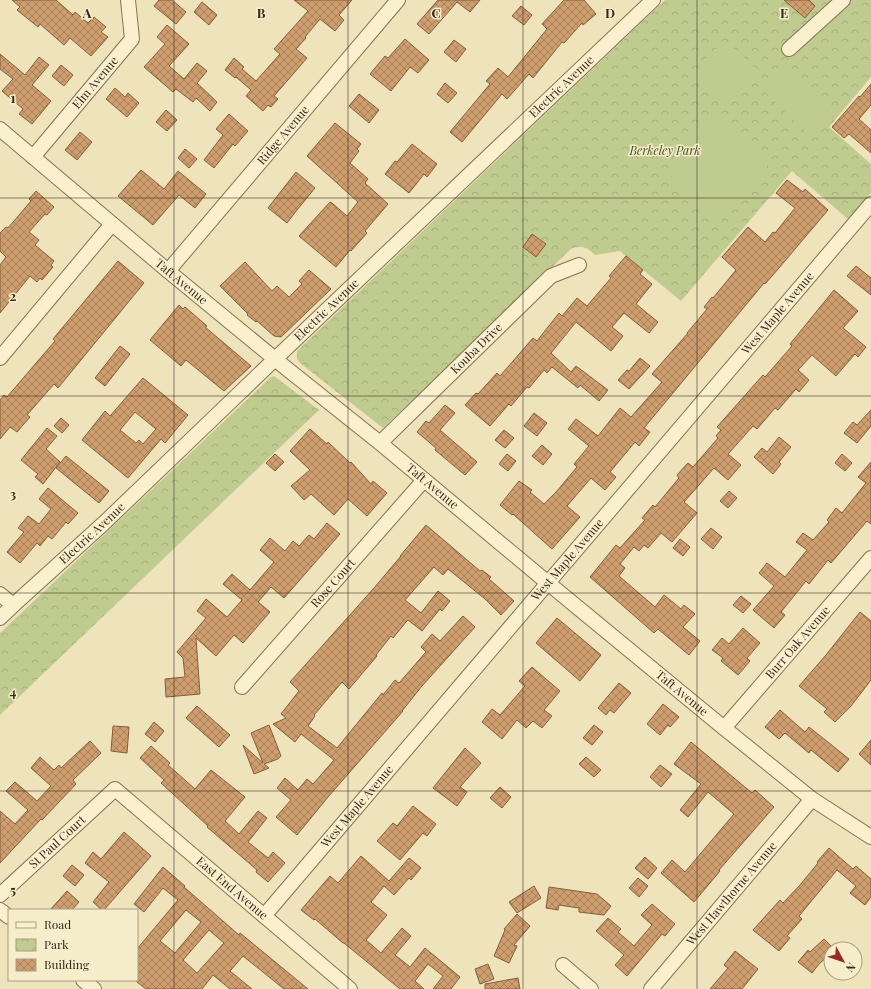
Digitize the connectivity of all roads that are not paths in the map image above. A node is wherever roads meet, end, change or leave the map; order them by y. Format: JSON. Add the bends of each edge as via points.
{"nodes":[{"id":1,"x":128,"y":0,"type":"edge"},
{"id":2,"x":398,"y":0,"type":"edge"},
{"id":3,"x":653,"y":0,"type":"edge"},
{"id":4,"x":843,"y":0,"type":"edge"},
{"id":5,"x":789,"y":49,"type":"dead end"},
{"id":6,"x":0,"y":129,"type":"edge"},
{"id":7,"x":33,"y":156,"type":"junction"},
{"id":8,"x":871,"y":204,"type":"edge"},
{"id":9,"x":112,"y":224,"type":"junction"},
{"id":10,"x":579,"y":265,"type":"dead end"},
{"id":11,"x":168,"y":271,"type":"junction"},
{"id":12,"x":0,"y":358,"type":"edge"},
{"id":13,"x":275,"y":359,"type":"junction"},
{"id":14,"x":380,"y":443,"type":"junction"},
{"id":15,"x":424,"y":480,"type":"junction"},
{"id":16,"x":871,"y":558,"type":"edge"},
{"id":17,"x":548,"y":583,"type":"junction"},
{"id":18,"x":0,"y":594,"type":"edge"},
{"id":19,"x":13,"y":605,"type":"junction"},
{"id":20,"x":0,"y":618,"type":"edge"},
{"id":21,"x":242,"y":687,"type":"dead end"},
{"id":22,"x":724,"y":728,"type":"junction"},
{"id":23,"x":114,"y":789,"type":"joint"},
{"id":24,"x":812,"y":799,"type":"junction"},
{"id":25,"x":871,"y":837,"type":"edge"},
{"id":26,"x":0,"y":895,"type":"edge"},
{"id":27,"x":0,"y":910,"type":"edge"},
{"id":28,"x":8,"y":916,"type":"edge"},
{"id":29,"x":264,"y":916,"type":"junction"},
{"id":30,"x":563,"y":965,"type":"dead end"},
{"id":31,"x":84,"y":981,"type":"edge"},
{"id":32,"x":94,"y":989,"type":"edge"},
{"id":33,"x":350,"y":989,"type":"edge"},
{"id":34,"x":591,"y":989,"type":"edge"},
{"id":35,"x":651,"y":989,"type":"edge"}],
"edges":[{"from":1,"to":7,"type":"street","name":"Elm Avenue","via":[[132,39]]},
{"from":2,"to":11,"type":"street","name":"Ridge Avenue"},
{"from":3,"to":13,"type":"street","name":"Electric Avenue"},
{"from":4,"to":5,"type":"street"},
{"from":6,"to":7,"type":"street","name":"Taft Avenue"},
{"from":7,"to":9,"type":"street","name":"Taft Avenue"},
{"from":8,"to":17,"type":"street","name":"West Maple Avenue"},
{"from":9,"to":11,"type":"street","name":"Taft Avenue"},
{"from":9,"to":12,"type":"street"},
{"from":10,"to":14,"type":"street","name":"Kouba Drive","via":[[551,276]]},
{"from":11,"to":13,"type":"street","name":"Taft Avenue"},
{"from":13,"to":14,"type":"street","name":"Taft Avenue"},
{"from":13,"to":19,"type":"street","name":"Electric Avenue","via":[[103,524]]},
{"from":14,"to":15,"type":"street","name":"Taft Avenue"},
{"from":15,"to":17,"type":"street","name":"Taft Avenue"},
{"from":15,"to":21,"type":"street","name":"Rose Court"},
{"from":16,"to":22,"type":"street","name":"Burr Oak Avenue"},
{"from":17,"to":22,"type":"street","name":"Taft Avenue"},
{"from":17,"to":29,"type":"street","name":"West Maple Avenue"},
{"from":18,"to":19,"type":"street"},
{"from":19,"to":20,"type":"street","name":"Electric Avenue"},
{"from":22,"to":24,"type":"street","name":"Taft Avenue"},
{"from":23,"to":26,"type":"street","name":"St Paul Court"},
{"from":23,"to":29,"type":"street","name":"East End Avenue"},
{"from":24,"to":25,"type":"street","name":"Taft Avenue"},
{"from":24,"to":35,"type":"street","name":"West Hawthorne Avenue"},
{"from":27,"to":28,"type":"street"},
{"from":29,"to":33,"type":"street","name":"East End Avenue"},
{"from":30,"to":34,"type":"street"},
{"from":31,"to":32,"type":"street"}]}
